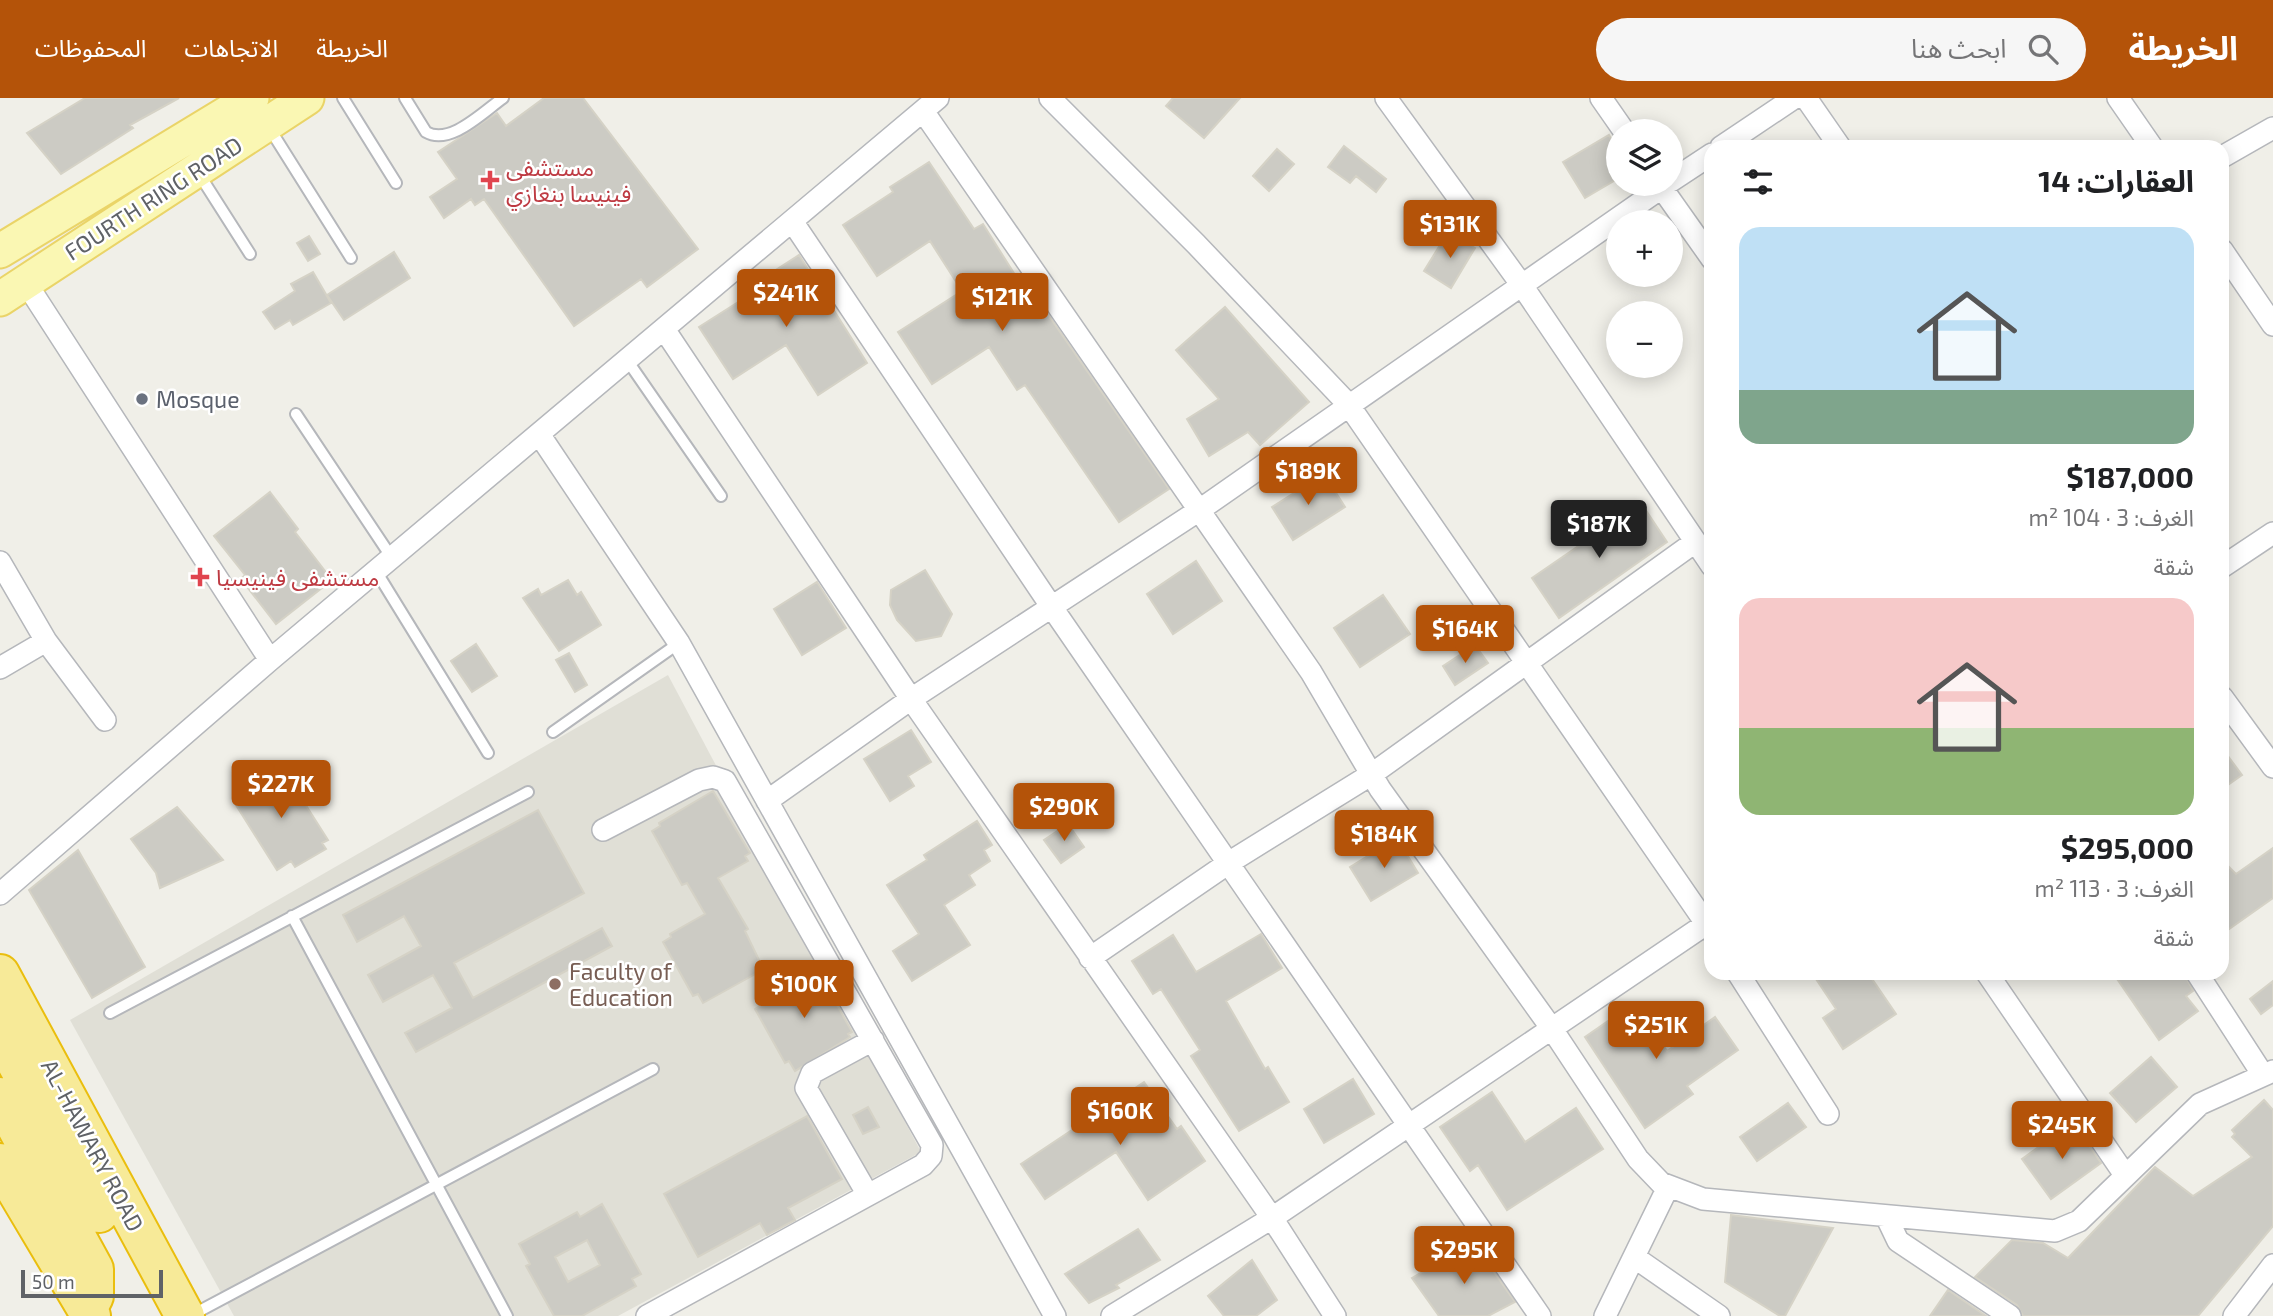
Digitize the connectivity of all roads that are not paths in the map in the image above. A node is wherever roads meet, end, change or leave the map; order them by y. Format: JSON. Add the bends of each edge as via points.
{"nodes":[{"id":1,"x":307,"y":98,"type":"edge"},
{"id":2,"x":343,"y":98,"type":"edge"},
{"id":3,"x":407,"y":98,"type":"edge"},
{"id":4,"x":503,"y":98,"type":"edge"},
{"id":5,"x":1050,"y":98,"type":"edge"},
{"id":6,"x":1386,"y":98,"type":"edge"},
{"id":7,"x":1601,"y":98,"type":"edge"},
{"id":8,"x":1794,"y":98,"type":"edge"},
{"id":9,"x":1806,"y":98,"type":"edge"},
{"id":10,"x":2118,"y":98,"type":"edge"},
{"id":11,"x":930,"y":104,"type":"edge"},
{"id":12,"x":260,"y":111,"type":"edge"},
{"id":13,"x":1616,"y":119,"type":"edge"},
{"id":14,"x":2273,"y":128,"type":"edge"},
{"id":15,"x":1731,"y":140,"type":"edge"},
{"id":16,"x":1835,"y":140,"type":"edge"},
{"id":17,"x":2147,"y":140,"type":"edge"},
{"id":18,"x":2229,"y":153,"type":"edge"},
{"id":19,"x":1704,"y":159,"type":"edge"},
{"id":20,"x":195,"y":169,"type":"junction"},
{"id":21,"x":1683,"y":173,"type":"edge"},
{"id":22,"x":396,"y":183,"type":"dead end"},
{"id":23,"x":1648,"y":196,"type":"edge"},
{"id":24,"x":1673,"y":196,"type":"edge"},
{"id":25,"x":792,"y":221,"type":"junction"},
{"id":26,"x":1704,"y":246,"type":"edge"},
{"id":27,"x":0,"y":251,"type":"edge"},
{"id":28,"x":250,"y":254,"type":"dead end"},
{"id":29,"x":351,"y":258,"type":"dead end"},
{"id":30,"x":2229,"y":260,"type":"edge"},
{"id":31,"x":1521,"y":284,"type":"junction"},
{"id":32,"x":13,"y":291,"type":"edge"},
{"id":33,"x":2273,"y":325,"type":"edge"},
{"id":34,"x":664,"y":329,"type":"junction"},
{"id":35,"x":627,"y":360,"type":"junction"},
{"id":36,"x":1348,"y":404,"type":"junction"},
{"id":37,"x":296,"y":415,"type":"dead end"},
{"id":38,"x":539,"y":434,"type":"junction"},
{"id":39,"x":721,"y":496,"type":"dead end"},
{"id":40,"x":1198,"y":511,"type":"junction"},
{"id":41,"x":2273,"y":533,"type":"edge"},
{"id":42,"x":1695,"y":542,"type":"junction"},
{"id":43,"x":1704,"y":555,"type":"edge"},
{"id":44,"x":0,"y":562,"type":"edge"},
{"id":45,"x":2229,"y":563,"type":"edge"},
{"id":46,"x":384,"y":565,"type":"junction"},
{"id":47,"x":1051,"y":606,"type":"junction"},
{"id":48,"x":46,"y":641,"type":"junction"},
{"id":49,"x":679,"y":643,"type":"junction"},
{"id":50,"x":270,"y":660,"type":"junction"},
{"id":51,"x":1529,"y":664,"type":"junction"},
{"id":52,"x":0,"y":668,"type":"edge"},
{"id":53,"x":911,"y":699,"type":"junction"},
{"id":54,"x":2229,"y":707,"type":"edge"},
{"id":55,"x":105,"y":720,"type":"dead end"},
{"id":56,"x":553,"y":732,"type":"dead end"},
{"id":57,"x":488,"y":753,"type":"dead end"},
{"id":58,"x":2273,"y":767,"type":"edge"},
{"id":59,"x":1372,"y":774,"type":"junction"},
{"id":60,"x":528,"y":792,"type":"dead end"},
{"id":61,"x":767,"y":801,"type":"junction"},
{"id":62,"x":603,"y":830,"type":"dead end"},
{"id":63,"x":1230,"y":862,"type":"junction"},
{"id":64,"x":0,"y":894,"type":"edge"},
{"id":65,"x":292,"y":916,"type":"junction"},
{"id":66,"x":1704,"y":916,"type":"edge"},
{"id":67,"x":1704,"y":929,"type":"edge"},
{"id":68,"x":1090,"y":958,"type":"junction"},
{"id":69,"x":0,"y":974,"type":"edge"},
{"id":70,"x":1742,"y":980,"type":"edge"},
{"id":71,"x":1992,"y":980,"type":"edge"},
{"id":72,"x":2202,"y":980,"type":"edge"},
{"id":73,"x":110,"y":1013,"type":"dead end"},
{"id":74,"x":1552,"y":1029,"type":"junction"},
{"id":75,"x":0,"y":1033,"type":"edge"},
{"id":76,"x":873,"y":1040,"type":"junction"},
{"id":77,"x":653,"y":1069,"type":"dead end"},
{"id":78,"x":2268,"y":1073,"type":"edge"},
{"id":79,"x":0,"y":1097,"type":"edge"},
{"id":80,"x":1828,"y":1114,"type":"dead end"},
{"id":81,"x":1409,"y":1126,"type":"junction"},
{"id":82,"x":0,"y":1163,"type":"edge"},
{"id":83,"x":2125,"y":1175,"type":"junction"},
{"id":84,"x":436,"y":1184,"type":"junction"},
{"id":85,"x":1668,"y":1187,"type":"junction"},
{"id":86,"x":868,"y":1195,"type":"junction"},
{"id":87,"x":1886,"y":1216,"type":"junction"},
{"id":88,"x":1272,"y":1218,"type":"junction"},
{"id":89,"x":1634,"y":1256,"type":"junction"},
{"id":90,"x":2273,"y":1265,"type":"edge"},
{"id":91,"x":160,"y":1269,"type":"junction"},
{"id":92,"x":89,"y":1313,"type":"edge"},
{"id":93,"x":187,"y":1316,"type":"edge"},
{"id":94,"x":507,"y":1316,"type":"edge"},
{"id":95,"x":647,"y":1316,"type":"edge"},
{"id":96,"x":1055,"y":1316,"type":"edge"},
{"id":97,"x":1112,"y":1316,"type":"edge"},
{"id":98,"x":1335,"y":1316,"type":"edge"},
{"id":99,"x":1540,"y":1316,"type":"edge"},
{"id":100,"x":1605,"y":1316,"type":"edge"},
{"id":101,"x":1718,"y":1316,"type":"edge"},
{"id":102,"x":2010,"y":1316,"type":"edge"},
{"id":103,"x":2234,"y":1316,"type":"edge"}],
"edges":[{"from":1,"to":12,"type":"main road","name":"FOURTH RING ROAD"},
{"from":2,"to":22,"type":"lane"},
{"from":3,"to":4,"type":"lane","via":[[426,132],[440,137]]},
{"from":5,"to":36,"type":"street"},
{"from":6,"to":31,"type":"street"},
{"from":7,"to":13,"type":"street"},
{"from":8,"to":15,"type":"street"},
{"from":9,"to":16,"type":"street"},
{"from":10,"to":17,"type":"street"},
{"from":11,"to":25,"type":"street"},
{"from":11,"to":40,"type":"street"},
{"from":12,"to":20,"type":"main road","name":"FOURTH RING ROAD"},
{"from":12,"to":27,"type":"main road","name":"FOURTH RING ROAD"},
{"from":12,"to":29,"type":"lane"},
{"from":14,"to":18,"type":"street"},
{"from":19,"to":21,"type":"street"},
{"from":20,"to":28,"type":"lane"},
{"from":20,"to":32,"type":"main road","name":"FOURTH RING ROAD"},
{"from":23,"to":31,"type":"street"},
{"from":24,"to":26,"type":"street"},
{"from":25,"to":34,"type":"street"},
{"from":25,"to":47,"type":"street"},
{"from":30,"to":33,"type":"street"},
{"from":31,"to":36,"type":"street"},
{"from":31,"to":42,"type":"street"},
{"from":32,"to":50,"type":"street"},
{"from":34,"to":35,"type":"street"},
{"from":34,"to":53,"type":"street"},
{"from":35,"to":38,"type":"street"},
{"from":35,"to":39,"type":"lane"},
{"from":36,"to":40,"type":"street"},
{"from":36,"to":51,"type":"street"},
{"from":37,"to":46,"type":"lane"},
{"from":38,"to":46,"type":"street"},
{"from":38,"to":49,"type":"street"},
{"from":40,"to":47,"type":"street"},
{"from":40,"to":59,"type":"street","via":[[1311,672]]},
{"from":41,"to":45,"type":"street"},
{"from":42,"to":43,"type":"street"},
{"from":42,"to":51,"type":"street"},
{"from":44,"to":48,"type":"street"},
{"from":46,"to":50,"type":"street"},
{"from":46,"to":57,"type":"lane"},
{"from":47,"to":53,"type":"street"},
{"from":47,"to":63,"type":"street"},
{"from":48,"to":52,"type":"street"},
{"from":48,"to":55,"type":"street"},
{"from":49,"to":56,"type":"lane"},
{"from":49,"to":61,"type":"street"},
{"from":50,"to":64,"type":"street"},
{"from":51,"to":59,"type":"street"},
{"from":51,"to":66,"type":"street"},
{"from":53,"to":61,"type":"street"},
{"from":53,"to":68,"type":"street"},
{"from":54,"to":58,"type":"street"},
{"from":59,"to":63,"type":"street"},
{"from":59,"to":74,"type":"street"},
{"from":60,"to":65,"type":"lane"},
{"from":61,"to":96,"type":"street"},
{"from":62,"to":76,"type":"street","via":[[699,780],[713,777],[725,781]]},
{"from":63,"to":68,"type":"street"},
{"from":63,"to":81,"type":"street"},
{"from":65,"to":73,"type":"lane"},
{"from":65,"to":84,"type":"lane"},
{"from":67,"to":74,"type":"street"},
{"from":68,"to":88,"type":"street"},
{"from":69,"to":91,"type":"highway","name":"AL-HAWARY ROAD"},
{"from":70,"to":80,"type":"street"},
{"from":71,"to":83,"type":"street"},
{"from":72,"to":78,"type":"street"},
{"from":74,"to":81,"type":"street"},
{"from":74,"to":85,"type":"street","via":[[1638,1159]]},
{"from":75,"to":91,"type":"highway","via":[[124,1256],[135,1264]]},
{"from":76,"to":86,"type":"street","via":[[932,1150],[923,1165]]},
{"from":76,"to":86,"type":"street","via":[[812,1073],[806,1082]]},
{"from":77,"to":84,"type":"lane"},
{"from":78,"to":83,"type":"street","via":[[2200,1104]]},
{"from":79,"to":92,"type":"highway","via":[[94,1269]]},
{"from":81,"to":88,"type":"street"},
{"from":81,"to":99,"type":"street"},
{"from":82,"to":92,"type":"highway"},
{"from":83,"to":87,"type":"street","via":[[2079,1221],[2055,1231]]},
{"from":84,"to":93,"type":"lane"},
{"from":84,"to":94,"type":"lane"},
{"from":85,"to":87,"type":"street","via":[[1703,1199]]},
{"from":85,"to":89,"type":"street"},
{"from":86,"to":95,"type":"street"},
{"from":87,"to":102,"type":"street","via":[[1898,1241]]},
{"from":88,"to":97,"type":"street"},
{"from":88,"to":98,"type":"street"},
{"from":89,"to":100,"type":"street"},
{"from":89,"to":101,"type":"street"},
{"from":90,"to":103,"type":"street"},
{"from":91,"to":93,"type":"highway","name":"AL-HAWARY ROAD"}]}
